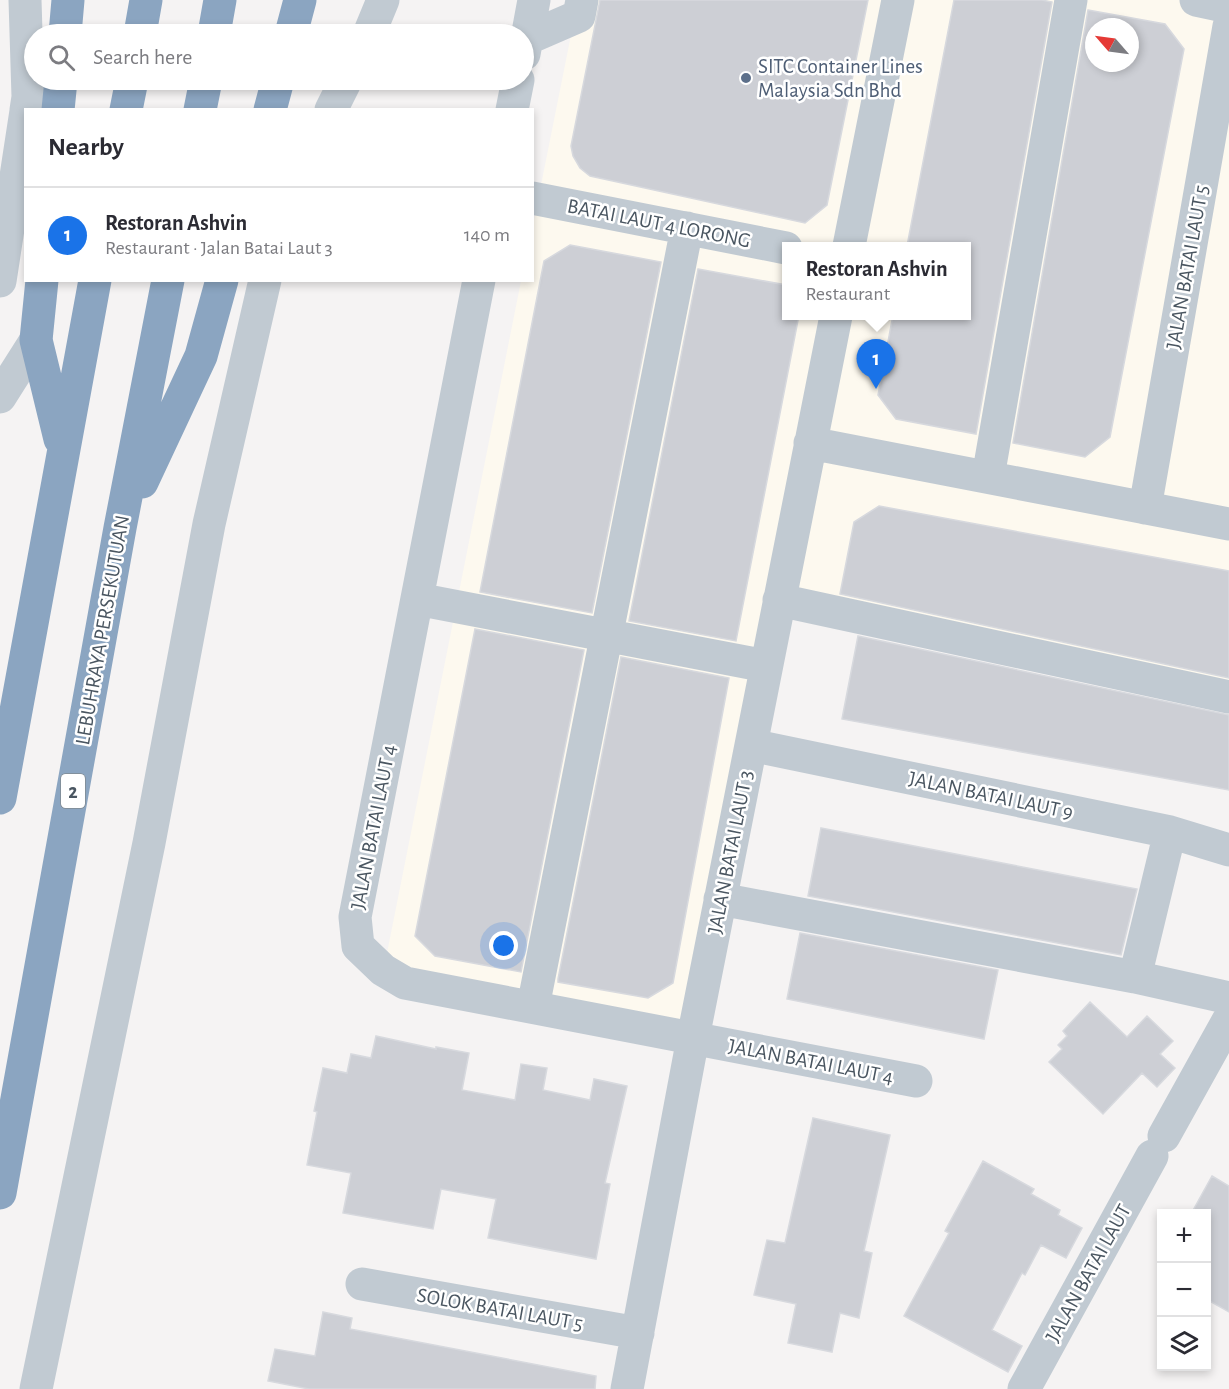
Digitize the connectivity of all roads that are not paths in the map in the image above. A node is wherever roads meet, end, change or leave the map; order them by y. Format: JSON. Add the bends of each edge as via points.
{"nodes":[{"id":1,"x":25,"y":0,"type":"edge"},
{"id":2,"x":68,"y":0,"type":"edge"},
{"id":3,"x":146,"y":0,"type":"edge"},
{"id":4,"x":220,"y":0,"type":"edge"},
{"id":5,"x":300,"y":0,"type":"edge"},
{"id":6,"x":383,"y":0,"type":"edge"},
{"id":7,"x":534,"y":0,"type":"edge"},
{"id":8,"x":582,"y":0,"type":"edge"},
{"id":9,"x":898,"y":0,"type":"edge"},
{"id":10,"x":1071,"y":0,"type":"edge"},
{"id":11,"x":1196,"y":0,"type":"edge"},
{"id":12,"x":1229,"y":7,"type":"edge"},
{"id":13,"x":25,"y":24,"type":"edge"},
{"id":14,"x":66,"y":24,"type":"edge"},
{"id":15,"x":142,"y":24,"type":"edge"},
{"id":16,"x":216,"y":24,"type":"edge"},
{"id":17,"x":294,"y":24,"type":"edge"},
{"id":18,"x":373,"y":24,"type":"edge"},
{"id":19,"x":529,"y":24,"type":"edge"},
{"id":20,"x":1229,"y":26,"type":"edge"},
{"id":21,"x":534,"y":41,"type":"edge"},
{"id":22,"x":27,"y":90,"type":"edge"},
{"id":23,"x":60,"y":90,"type":"edge"},
{"id":24,"x":130,"y":90,"type":"edge"},
{"id":25,"x":204,"y":90,"type":"edge"},
{"id":26,"x":275,"y":90,"type":"edge"},
{"id":27,"x":341,"y":90,"type":"edge"},
{"id":28,"x":516,"y":90,"type":"edge"},
{"id":29,"x":26,"y":108,"type":"edge"},
{"id":30,"x":58,"y":108,"type":"edge"},
{"id":31,"x":126,"y":108,"type":"edge"},
{"id":32,"x":200,"y":108,"type":"edge"},
{"id":33,"x":271,"y":108,"type":"edge"},
{"id":34,"x":332,"y":108,"type":"edge"},
{"id":35,"x":512,"y":108,"type":"edge"},
{"id":36,"x":24,"y":123,"type":"edge"},
{"id":37,"x":534,"y":198,"type":"edge"},
{"id":38,"x":687,"y":228,"type":"junction"},
{"id":39,"x":850,"y":242,"type":"edge"},
{"id":40,"x":782,"y":247,"type":"edge"},
{"id":41,"x":0,"y":281,"type":"edge"},
{"id":42,"x":42,"y":282,"type":"edge"},
{"id":43,"x":94,"y":282,"type":"edge"},
{"id":44,"x":168,"y":282,"type":"edge"},
{"id":45,"x":221,"y":282,"type":"edge"},
{"id":46,"x":265,"y":282,"type":"edge"},
{"id":47,"x":479,"y":282,"type":"edge"},
{"id":48,"x":835,"y":320,"type":"edge"},
{"id":49,"x":36,"y":340,"type":"junction"},
{"id":50,"x":0,"y":397,"type":"edge"},
{"id":51,"x":810,"y":443,"type":"junction"},
{"id":52,"x":63,"y":453,"type":"junction"},
{"id":53,"x":988,"y":477,"type":"junction"},
{"id":54,"x":1145,"y":508,"type":"junction"},
{"id":55,"x":1229,"y":524,"type":"edge"},
{"id":56,"x":120,"y":528,"type":"junction"},
{"id":57,"x":417,"y":598,"type":"junction"},
{"id":58,"x":779,"y":600,"type":"junction"},
{"id":59,"x":606,"y":635,"type":"junction"},
{"id":60,"x":766,"y":666,"type":"junction"},
{"id":61,"x":1229,"y":697,"type":"edge"},
{"id":62,"x":751,"y":745,"type":"junction"},
{"id":63,"x":0,"y":798,"type":"edge"},
{"id":64,"x":1170,"y":832,"type":"junction"},
{"id":65,"x":1229,"y":850,"type":"edge"},
{"id":66,"x":720,"y":899,"type":"junction"},
{"id":67,"x":1135,"y":977,"type":"junction"},
{"id":68,"x":1229,"y":998,"type":"edge"},
{"id":69,"x":533,"y":1007,"type":"junction"},
{"id":70,"x":1229,"y":1019,"type":"edge"},
{"id":71,"x":693,"y":1038,"type":"junction"},
{"id":72,"x":916,"y":1081,"type":"dead end"},
{"id":73,"x":0,"y":1193,"type":"edge"},
{"id":74,"x":362,"y":1284,"type":"dead end"},
{"id":75,"x":638,"y":1333,"type":"junction"},
{"id":76,"x":36,"y":1389,"type":"edge"},
{"id":77,"x":627,"y":1389,"type":"edge"},
{"id":78,"x":1024,"y":1389,"type":"edge"}],
"edges":[{"from":1,"to":13,"type":"street"},
{"from":2,"to":14,"type":"highway"},
{"from":3,"to":15,"type":"highway"},
{"from":4,"to":16,"type":"highway"},
{"from":5,"to":17,"type":"highway"},
{"from":6,"to":18,"type":"street"},
{"from":7,"to":19,"type":"street"},
{"from":8,"to":21,"type":"street","via":[[579,16]]},
{"from":9,"to":39,"type":"street"},
{"from":10,"to":53,"type":"street"},
{"from":11,"to":12,"type":"street"},
{"from":20,"to":54,"type":"street","name":"JALAN BATAI LAUT 5"},
{"from":22,"to":29,"type":"street"},
{"from":23,"to":30,"type":"highway"},
{"from":24,"to":31,"type":"highway"},
{"from":25,"to":32,"type":"highway"},
{"from":26,"to":33,"type":"highway"},
{"from":27,"to":34,"type":"street"},
{"from":28,"to":35,"type":"street"},
{"from":36,"to":41,"type":"street"},
{"from":37,"to":38,"type":"street","name":"BATAI LAUT 4 LORONG"},
{"from":38,"to":40,"type":"street","name":"BATAI LAUT 4 LORONG"},
{"from":38,"to":59,"type":"street"},
{"from":42,"to":49,"type":"highway"},
{"from":43,"to":52,"type":"highway"},
{"from":44,"to":56,"type":"highway","name":"LEBUHRAYA PERSEKUTUAN","number":"2"},
{"from":45,"to":56,"type":"highway","via":[[201,356]]},
{"from":46,"to":76,"type":"street","via":[[209,525]]},
{"from":47,"to":57,"type":"street","name":"JALAN BATAI LAUT 4"},
{"from":48,"to":51,"type":"street","name":"JALAN BATAI LAUT 3"},
{"from":49,"to":50,"type":"street"},
{"from":49,"to":52,"type":"highway"},
{"from":51,"to":53,"type":"street"},
{"from":51,"to":58,"type":"street","name":"JALAN BATAI LAUT 3"},
{"from":52,"to":63,"type":"highway"},
{"from":53,"to":54,"type":"street"},
{"from":54,"to":55,"type":"street"},
{"from":56,"to":73,"type":"highway","name":"LEBUHRAYA PERSEKUTUAN","number":"2"},
{"from":57,"to":59,"type":"street"},
{"from":57,"to":69,"type":"street","name":"JALAN BATAI LAUT 4","via":[[355,917],[358,946],[383,970],[405,983]]},
{"from":58,"to":60,"type":"street","name":"JALAN BATAI LAUT 3"},
{"from":58,"to":61,"type":"street"},
{"from":59,"to":60,"type":"street"},
{"from":59,"to":69,"type":"street"},
{"from":60,"to":62,"type":"street","name":"JALAN BATAI LAUT 3"},
{"from":62,"to":64,"type":"street","name":"JALAN BATAI LAUT 9"},
{"from":62,"to":66,"type":"street","name":"JALAN BATAI LAUT 3"},
{"from":64,"to":65,"type":"street","name":"JALAN BATAI LAUT 9"},
{"from":64,"to":67,"type":"street"},
{"from":66,"to":67,"type":"street"},
{"from":66,"to":71,"type":"street","name":"JALAN BATAI LAUT 3"},
{"from":67,"to":68,"type":"street"},
{"from":69,"to":71,"type":"street","name":"JALAN BATAI LAUT 4"},
{"from":70,"to":78,"type":"street","name":"JALAN BATAI LAUT"},
{"from":71,"to":72,"type":"street","name":"JALAN BATAI LAUT 4"},
{"from":71,"to":75,"type":"street","name":"JALAN BATAI LAUT 3"},
{"from":74,"to":75,"type":"street","name":"SOLOK BATAI LAUT 5"},
{"from":75,"to":77,"type":"street","name":"JALAN BATAI LAUT 3"}]}
